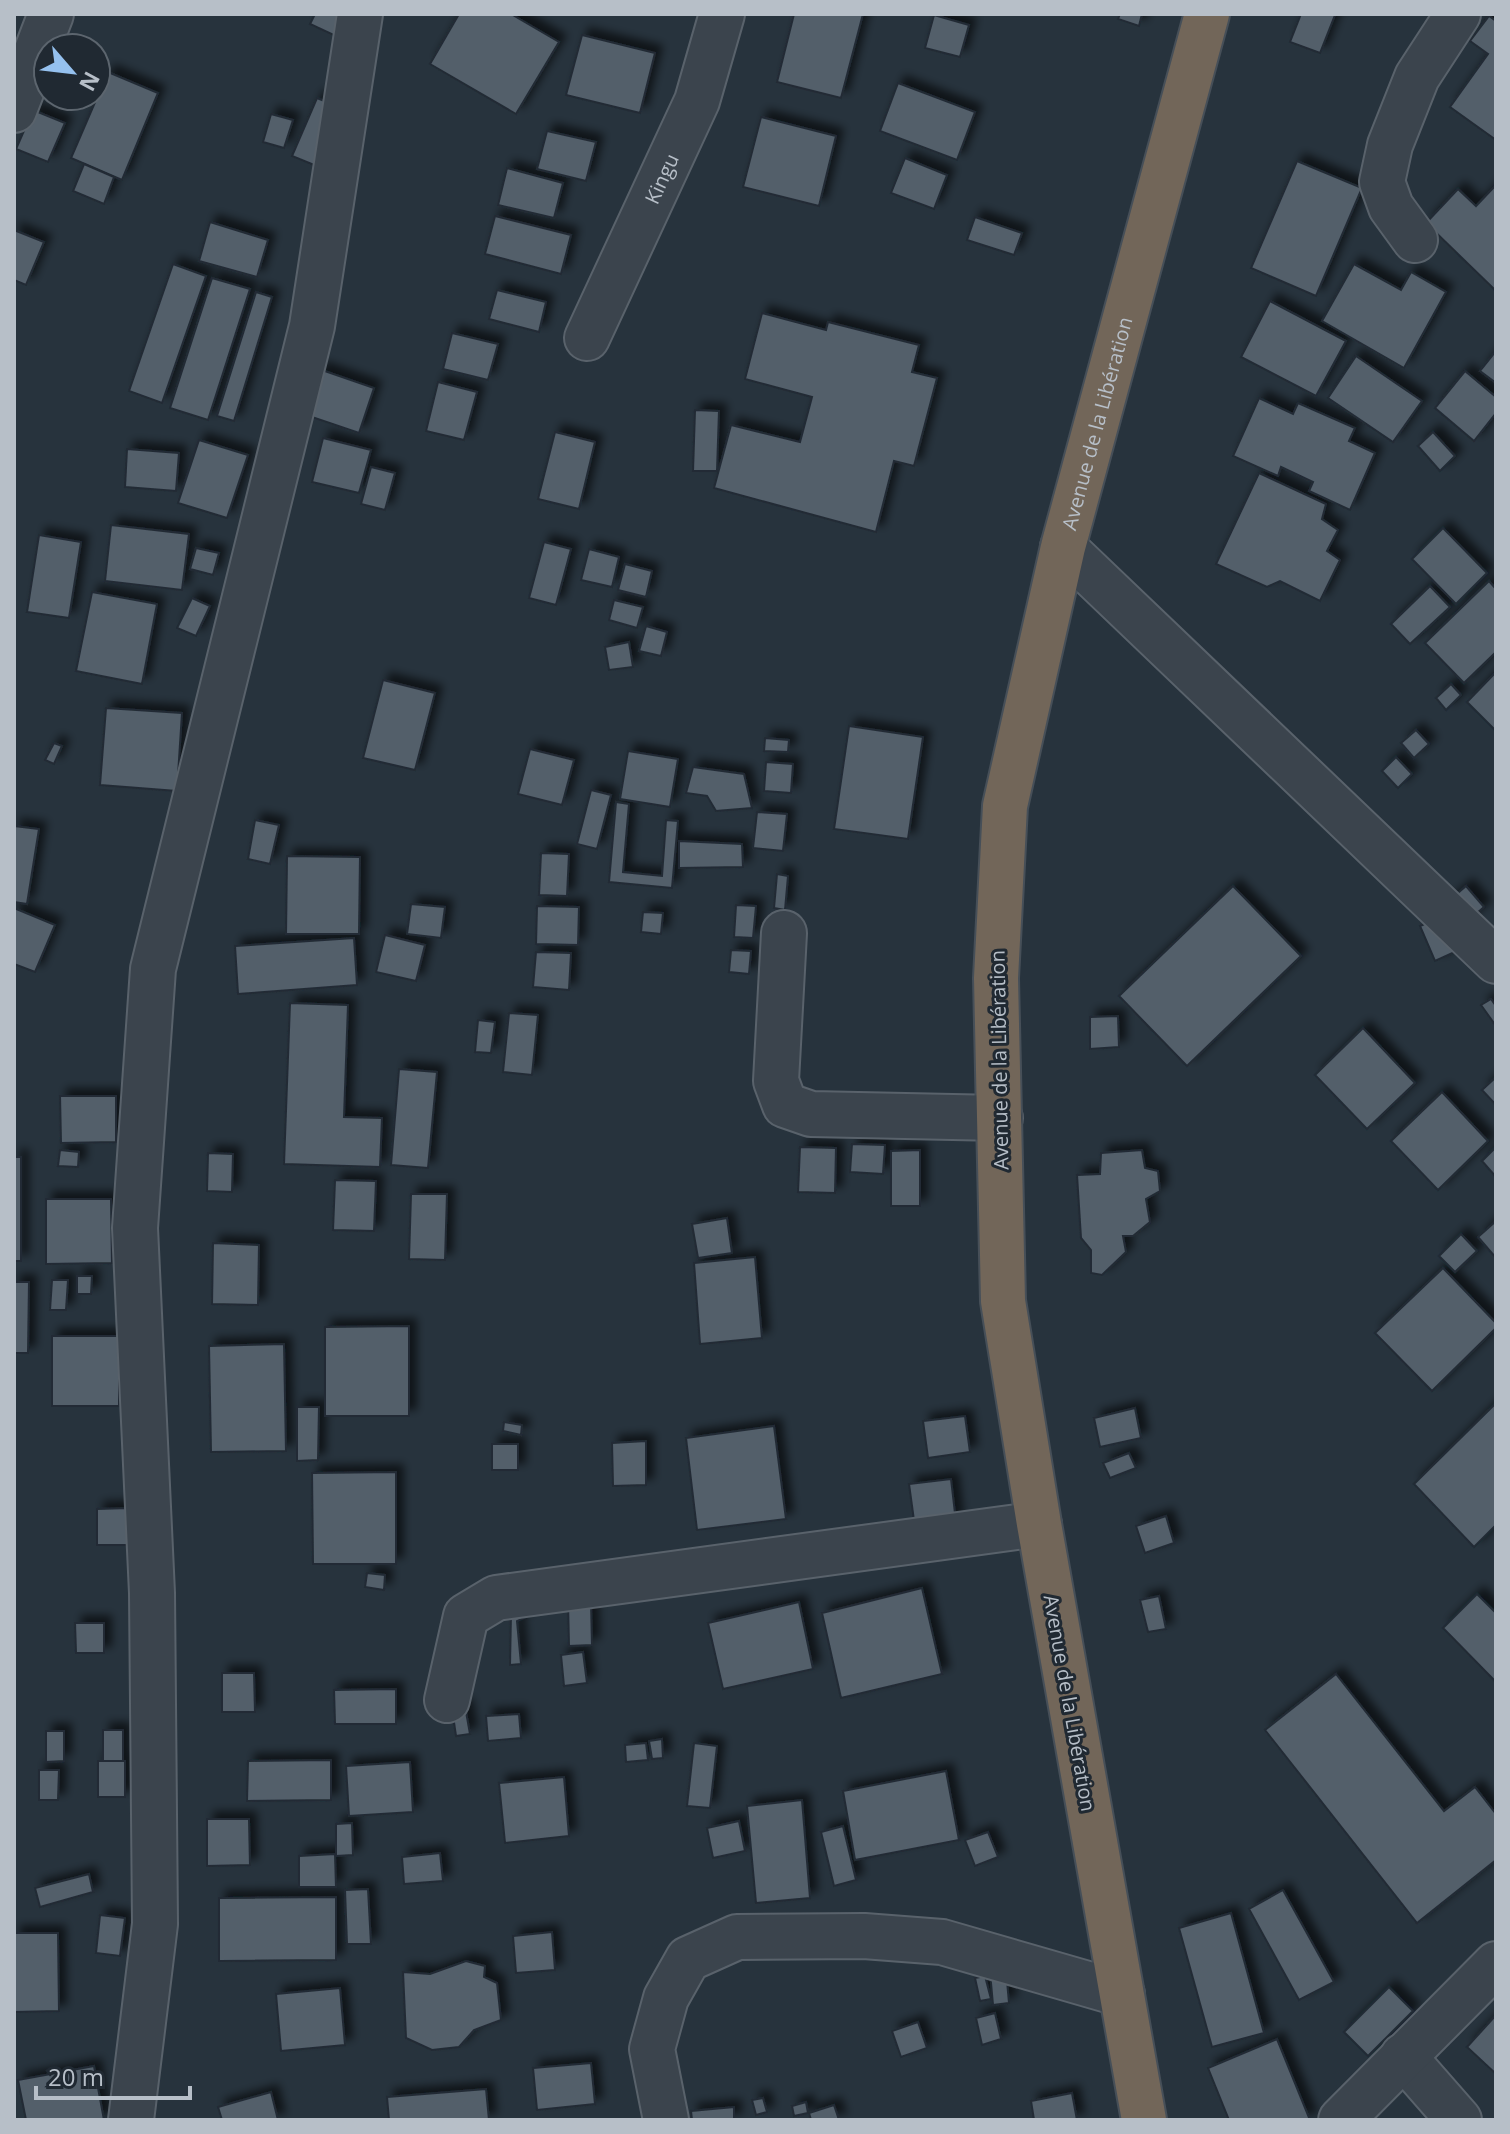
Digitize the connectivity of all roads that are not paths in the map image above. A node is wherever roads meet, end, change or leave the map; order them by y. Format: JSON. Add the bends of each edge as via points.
{"nodes":[{"id":1,"x":51,"y":14,"type":"edge"},
{"id":2,"x":360,"y":14,"type":"edge"},
{"id":3,"x":722,"y":14,"type":"edge"},
{"id":4,"x":1207,"y":14,"type":"edge"},
{"id":5,"x":1458,"y":14,"type":"edge"},
{"id":6,"x":14,"y":110,"type":"edge"},
{"id":7,"x":1415,"y":240,"type":"dead end"},
{"id":8,"x":587,"y":338,"type":"dead end"},
{"id":9,"x":1063,"y":547,"type":"junction"},
{"id":10,"x":784,"y":933,"type":"dead end"},
{"id":11,"x":1496,"y":961,"type":"edge"},
{"id":12,"x":1000,"y":1118,"type":"junction"},
{"id":13,"x":1039,"y":1524,"type":"junction"},
{"id":14,"x":447,"y":1700,"type":"dead end"},
{"id":15,"x":1496,"y":1964,"type":"edge"},
{"id":16,"x":1122,"y":1994,"type":"junction"},
{"id":17,"x":1403,"y":2056,"type":"junction"},
{"id":18,"x":131,"y":2120,"type":"edge"},
{"id":19,"x":666,"y":2120,"type":"edge"},
{"id":20,"x":1144,"y":2120,"type":"edge"},
{"id":21,"x":1341,"y":2120,"type":"edge"},
{"id":22,"x":1459,"y":2120,"type":"edge"}],
"edges":[{"from":1,"to":6,"type":"street"},
{"from":2,"to":18,"type":"street","via":[[312,326],[153,969],[135,1228],[152,1593],[155,1924]]},
{"from":3,"to":8,"type":"street","name":"Kingu","via":[[697,101]]},
{"from":4,"to":9,"type":"highway","name":"Avenue de la Libération"},
{"from":5,"to":7,"type":"street","via":[[1417,77],[1390,145],[1382,182],[1391,207]]},
{"from":9,"to":11,"type":"street"},
{"from":9,"to":12,"type":"highway","name":"Avenue de la Libération","via":[[1005,806],[996,978]]},
{"from":10,"to":12,"type":"street","via":[[776,1081],[785,1105],[811,1114]]},
{"from":12,"to":13,"type":"highway","name":"Avenue de la Libération","via":[[1003,1301]]},
{"from":13,"to":14,"type":"street","via":[[496,1598],[466,1616]]},
{"from":13,"to":16,"type":"highway","name":"Avenue de la Libération"},
{"from":15,"to":17,"type":"street"},
{"from":16,"to":19,"type":"street","via":[[942,1942],[864,1936],[737,1937],[688,1959],[666,1998],[652,2049]]},
{"from":16,"to":20,"type":"highway","name":"Avenue de la Libération"},
{"from":17,"to":21,"type":"street"},
{"from":17,"to":22,"type":"street"}]}
